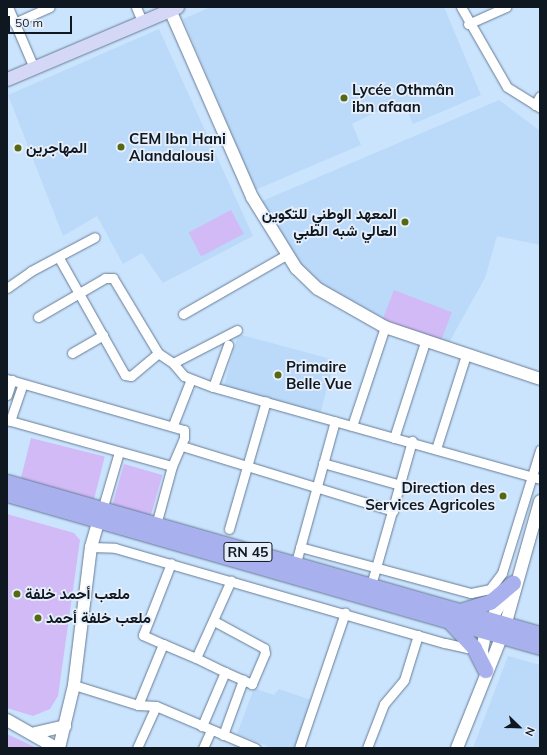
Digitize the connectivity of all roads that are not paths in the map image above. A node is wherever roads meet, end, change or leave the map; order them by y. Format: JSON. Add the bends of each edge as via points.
{"nodes":[{"id":1,"x":8,"y":7,"type":"edge"},
{"id":2,"x":50,"y":7,"type":"edge"},
{"id":3,"x":136,"y":7,"type":"edge"},
{"id":4,"x":461,"y":7,"type":"edge"},
{"id":5,"x":506,"y":7,"type":"edge"},
{"id":6,"x":173,"y":8,"type":"edge"},
{"id":7,"x":142,"y":21,"type":"junction"},
{"id":8,"x":14,"y":23,"type":"junction"},
{"id":9,"x":468,"y":24,"type":"junction"},
{"id":10,"x":34,"y":68,"type":"junction"},
{"id":11,"x":7,"y":79,"type":"edge"},
{"id":12,"x":540,"y":96,"type":"edge"},
{"id":13,"x":537,"y":107,"type":"edge"},
{"id":14,"x":96,"y":237,"type":"dead end"},
{"id":15,"x":286,"y":254,"type":"junction"},
{"id":16,"x":58,"y":258,"type":"junction"},
{"id":17,"x":7,"y":288,"type":"edge"},
{"id":18,"x":79,"y":293,"type":"junction"},
{"id":19,"x":183,"y":314,"type":"dead end"},
{"id":20,"x":38,"y":317,"type":"dead end"},
{"id":21,"x":385,"y":327,"type":"junction"},
{"id":22,"x":237,"y":330,"type":"dead end"},
{"id":23,"x":103,"y":335,"type":"junction"},
{"id":24,"x":425,"y":342,"type":"junction"},
{"id":25,"x":228,"y":345,"type":"dead end"},
{"id":26,"x":72,"y":353,"type":"dead end"},
{"id":27,"x":158,"y":353,"type":"junction"},
{"id":28,"x":466,"y":355,"type":"junction"},
{"id":29,"x":174,"y":363,"type":"junction"},
{"id":30,"x":9,"y":379,"type":"edge"},
{"id":31,"x":191,"y":379,"type":"junction"},
{"id":32,"x":540,"y":379,"type":"edge"},
{"id":33,"x":23,"y":384,"type":"junction"},
{"id":34,"x":213,"y":387,"type":"junction"},
{"id":35,"x":7,"y":395,"type":"edge"},
{"id":36,"x":266,"y":402,"type":"junction"},
{"id":37,"x":9,"y":421,"type":"edge"},
{"id":38,"x":334,"y":421,"type":"junction"},
{"id":39,"x":173,"y":425,"type":"junction"},
{"id":40,"x":352,"y":426,"type":"junction"},
{"id":41,"x":394,"y":438,"type":"junction"},
{"id":42,"x":412,"y":441,"type":"junction"},
{"id":43,"x":182,"y":446,"type":"junction"},
{"id":44,"x":436,"y":449,"type":"junction"},
{"id":45,"x":540,"y":450,"type":"edge"},
{"id":46,"x":119,"y":452,"type":"junction"},
{"id":47,"x":323,"y":463,"type":"junction"},
{"id":48,"x":172,"y":466,"type":"junction"},
{"id":49,"x":247,"y":467,"type":"junction"},
{"id":50,"x":536,"y":478,"type":"edge"},
{"id":51,"x":7,"y":482,"type":"edge"},
{"id":52,"x":400,"y":485,"type":"junction"},
{"id":53,"x":316,"y":488,"type":"junction"},
{"id":54,"x":7,"y":494,"type":"edge"},
{"id":55,"x":540,"y":502,"type":"edge"},
{"id":56,"x":393,"y":511,"type":"junction"},
{"id":57,"x":100,"y":515,"type":"junction"},
{"id":58,"x":520,"y":518,"type":"junction"},
{"id":59,"x":534,"y":524,"type":"junction"},
{"id":60,"x":156,"y":525,"type":"junction"},
{"id":61,"x":229,"y":529,"type":"dead end"},
{"id":62,"x":300,"y":547,"type":"junction"},
{"id":63,"x":91,"y":548,"type":"junction"},
{"id":64,"x":171,"y":563,"type":"junction"},
{"id":65,"x":295,"y":566,"type":"junction"},
{"id":66,"x":375,"y":570,"type":"junction"},
{"id":67,"x":517,"y":579,"type":"junction"},
{"id":68,"x":232,"y":580,"type":"junction"},
{"id":69,"x":371,"y":585,"type":"junction"},
{"id":70,"x":345,"y":613,"type":"junction"},
{"id":71,"x":454,"y":617,"type":"junction"},
{"id":72,"x":214,"y":621,"type":"junction"},
{"id":73,"x":488,"y":625,"type":"junction"},
{"id":74,"x":504,"y":630,"type":"junction"},
{"id":75,"x":540,"y":634,"type":"edge"},
{"id":76,"x":418,"y":635,"type":"junction"},
{"id":77,"x":163,"y":644,"type":"junction"},
{"id":78,"x":472,"y":645,"type":"junction"},
{"id":79,"x":540,"y":647,"type":"edge"},
{"id":80,"x":196,"y":658,"type":"junction"},
{"id":81,"x":225,"y":672,"type":"junction"},
{"id":82,"x":485,"y":675,"type":"junction"},
{"id":83,"x":243,"y":680,"type":"junction"},
{"id":84,"x":74,"y":685,"type":"junction"},
{"id":85,"x":138,"y":705,"type":"junction"},
{"id":86,"x":156,"y":706,"type":"junction"},
{"id":87,"x":7,"y":720,"type":"edge"},
{"id":88,"x":65,"y":726,"type":"junction"},
{"id":89,"x":206,"y":728,"type":"junction"},
{"id":90,"x":34,"y":733,"type":"junction"},
{"id":91,"x":223,"y":735,"type":"junction"},
{"id":92,"x":57,"y":748,"type":"edge"},
{"id":93,"x":137,"y":748,"type":"edge"},
{"id":94,"x":203,"y":748,"type":"edge"},
{"id":95,"x":255,"y":748,"type":"edge"},
{"id":96,"x":299,"y":748,"type":"edge"},
{"id":97,"x":367,"y":748,"type":"edge"},
{"id":98,"x":457,"y":748,"type":"edge"}],
"edges":[{"from":1,"to":8,"type":"street"},
{"from":2,"to":8,"type":"street"},
{"from":3,"to":7,"type":"street"},
{"from":4,"to":9,"type":"street"},
{"from":5,"to":9,"type":"street"},
{"from":6,"to":7,"type":"main road"},
{"from":6,"to":15,"type":"street","via":[[252,197]]},
{"from":7,"to":10,"type":"main road"},
{"from":8,"to":10,"type":"street"},
{"from":9,"to":13,"type":"street","via":[[507,87],[516,90]]},
{"from":10,"to":11,"type":"main road"},
{"from":12,"to":13,"type":"street"},
{"from":14,"to":16,"type":"street"},
{"from":15,"to":19,"type":"street"},
{"from":15,"to":21,"type":"street","via":[[318,289]]},
{"from":16,"to":17,"type":"street","via":[[31,271]]},
{"from":16,"to":18,"type":"street"},
{"from":18,"to":20,"type":"street"},
{"from":18,"to":23,"type":"street"},
{"from":18,"to":27,"type":"street","via":[[105,278],[116,280]]},
{"from":21,"to":24,"type":"street"},
{"from":21,"to":40,"type":"street"},
{"from":22,"to":29,"type":"street"},
{"from":23,"to":26,"type":"street"},
{"from":23,"to":27,"type":"street","via":[[127,376]]},
{"from":24,"to":28,"type":"street"},
{"from":24,"to":41,"type":"street"},
{"from":25,"to":34,"type":"street"},
{"from":27,"to":29,"type":"street"},
{"from":28,"to":32,"type":"street"},
{"from":28,"to":44,"type":"street"},
{"from":29,"to":31,"type":"street","via":[[184,376]]},
{"from":30,"to":33,"type":"street"},
{"from":30,"to":35,"type":"street"},
{"from":31,"to":34,"type":"street"},
{"from":31,"to":39,"type":"street"},
{"from":33,"to":37,"type":"street"},
{"from":33,"to":39,"type":"street"},
{"from":34,"to":36,"type":"street"},
{"from":36,"to":38,"type":"street"},
{"from":36,"to":49,"type":"street"},
{"from":37,"to":46,"type":"street"},
{"from":38,"to":40,"type":"street"},
{"from":38,"to":47,"type":"street"},
{"from":39,"to":43,"type":"street","via":[[184,430]]},
{"from":40,"to":41,"type":"street"},
{"from":41,"to":42,"type":"street"},
{"from":42,"to":44,"type":"street"},
{"from":42,"to":52,"type":"street"},
{"from":43,"to":48,"type":"street"},
{"from":43,"to":49,"type":"street"},
{"from":44,"to":50,"type":"street"},
{"from":45,"to":50,"type":"street"},
{"from":46,"to":48,"type":"street"},
{"from":46,"to":57,"type":"street"},
{"from":47,"to":52,"type":"street"},
{"from":47,"to":53,"type":"street"},
{"from":48,"to":60,"type":"street"},
{"from":49,"to":53,"type":"street"},
{"from":49,"to":61,"type":"street"},
{"from":50,"to":58,"type":"street"},
{"from":51,"to":57,"type":"main road","number":"RN 45"},
{"from":52,"to":56,"type":"street"},
{"from":53,"to":56,"type":"street"},
{"from":53,"to":62,"type":"street"},
{"from":54,"to":57,"type":"main road","number":"RN 45"},
{"from":55,"to":59,"type":"street"},
{"from":56,"to":66,"type":"street"},
{"from":57,"to":60,"type":"main road","number":"RN 45"},
{"from":57,"to":63,"type":"street"},
{"from":57,"to":71,"type":"main road","number":"RN 45"},
{"from":58,"to":59,"type":"street"},
{"from":58,"to":66,"type":"street","via":[[502,573],[490,589],[480,593],[471,594]]},
{"from":59,"to":67,"type":"street"},
{"from":60,"to":65,"type":"main road","number":"RN 45"},
{"from":62,"to":65,"type":"street"},
{"from":62,"to":66,"type":"street"},
{"from":63,"to":64,"type":"street","via":[[115,548]]},
{"from":63,"to":84,"type":"street"},
{"from":64,"to":68,"type":"street"},
{"from":64,"to":77,"type":"street","via":[[143,636]]},
{"from":65,"to":69,"type":"main road","number":"RN 45"},
{"from":66,"to":69,"type":"street"},
{"from":67,"to":71,"type":"main road","via":[[490,602]]},
{"from":67,"to":73,"type":"street"},
{"from":67,"to":74,"type":"street"},
{"from":68,"to":70,"type":"street"},
{"from":68,"to":72,"type":"street"},
{"from":69,"to":71,"type":"main road","number":"RN 45"},
{"from":70,"to":76,"type":"street"},
{"from":70,"to":96,"type":"street"},
{"from":71,"to":73,"type":"main road","number":"RN 45"},
{"from":71,"to":78,"type":"main road"},
{"from":72,"to":80,"type":"street"},
{"from":72,"to":83,"type":"street","via":[[264,648],[265,653],[252,684]]},
{"from":73,"to":74,"type":"main road","number":"RN 45"},
{"from":73,"to":82,"type":"street","via":[[482,650]]},
{"from":74,"to":75,"type":"main road","number":"RN 45"},
{"from":74,"to":79,"type":"main road","number":"RN 45"},
{"from":74,"to":82,"type":"street"},
{"from":76,"to":78,"type":"street","via":[[467,648]]},
{"from":76,"to":97,"type":"street","via":[[404,680],[384,704]]},
{"from":77,"to":80,"type":"street"},
{"from":77,"to":85,"type":"street"},
{"from":78,"to":82,"type":"main road"},
{"from":80,"to":81,"type":"street"},
{"from":81,"to":83,"type":"street"},
{"from":81,"to":89,"type":"street"},
{"from":82,"to":98,"type":"street"},
{"from":83,"to":91,"type":"street"},
{"from":84,"to":85,"type":"street"},
{"from":84,"to":88,"type":"street"},
{"from":85,"to":86,"type":"street"},
{"from":86,"to":89,"type":"street"},
{"from":86,"to":93,"type":"street"},
{"from":87,"to":90,"type":"street"},
{"from":88,"to":90,"type":"street"},
{"from":88,"to":92,"type":"street"},
{"from":89,"to":91,"type":"street"},
{"from":89,"to":94,"type":"street"},
{"from":90,"to":92,"type":"street"},
{"from":91,"to":95,"type":"street"}]}
